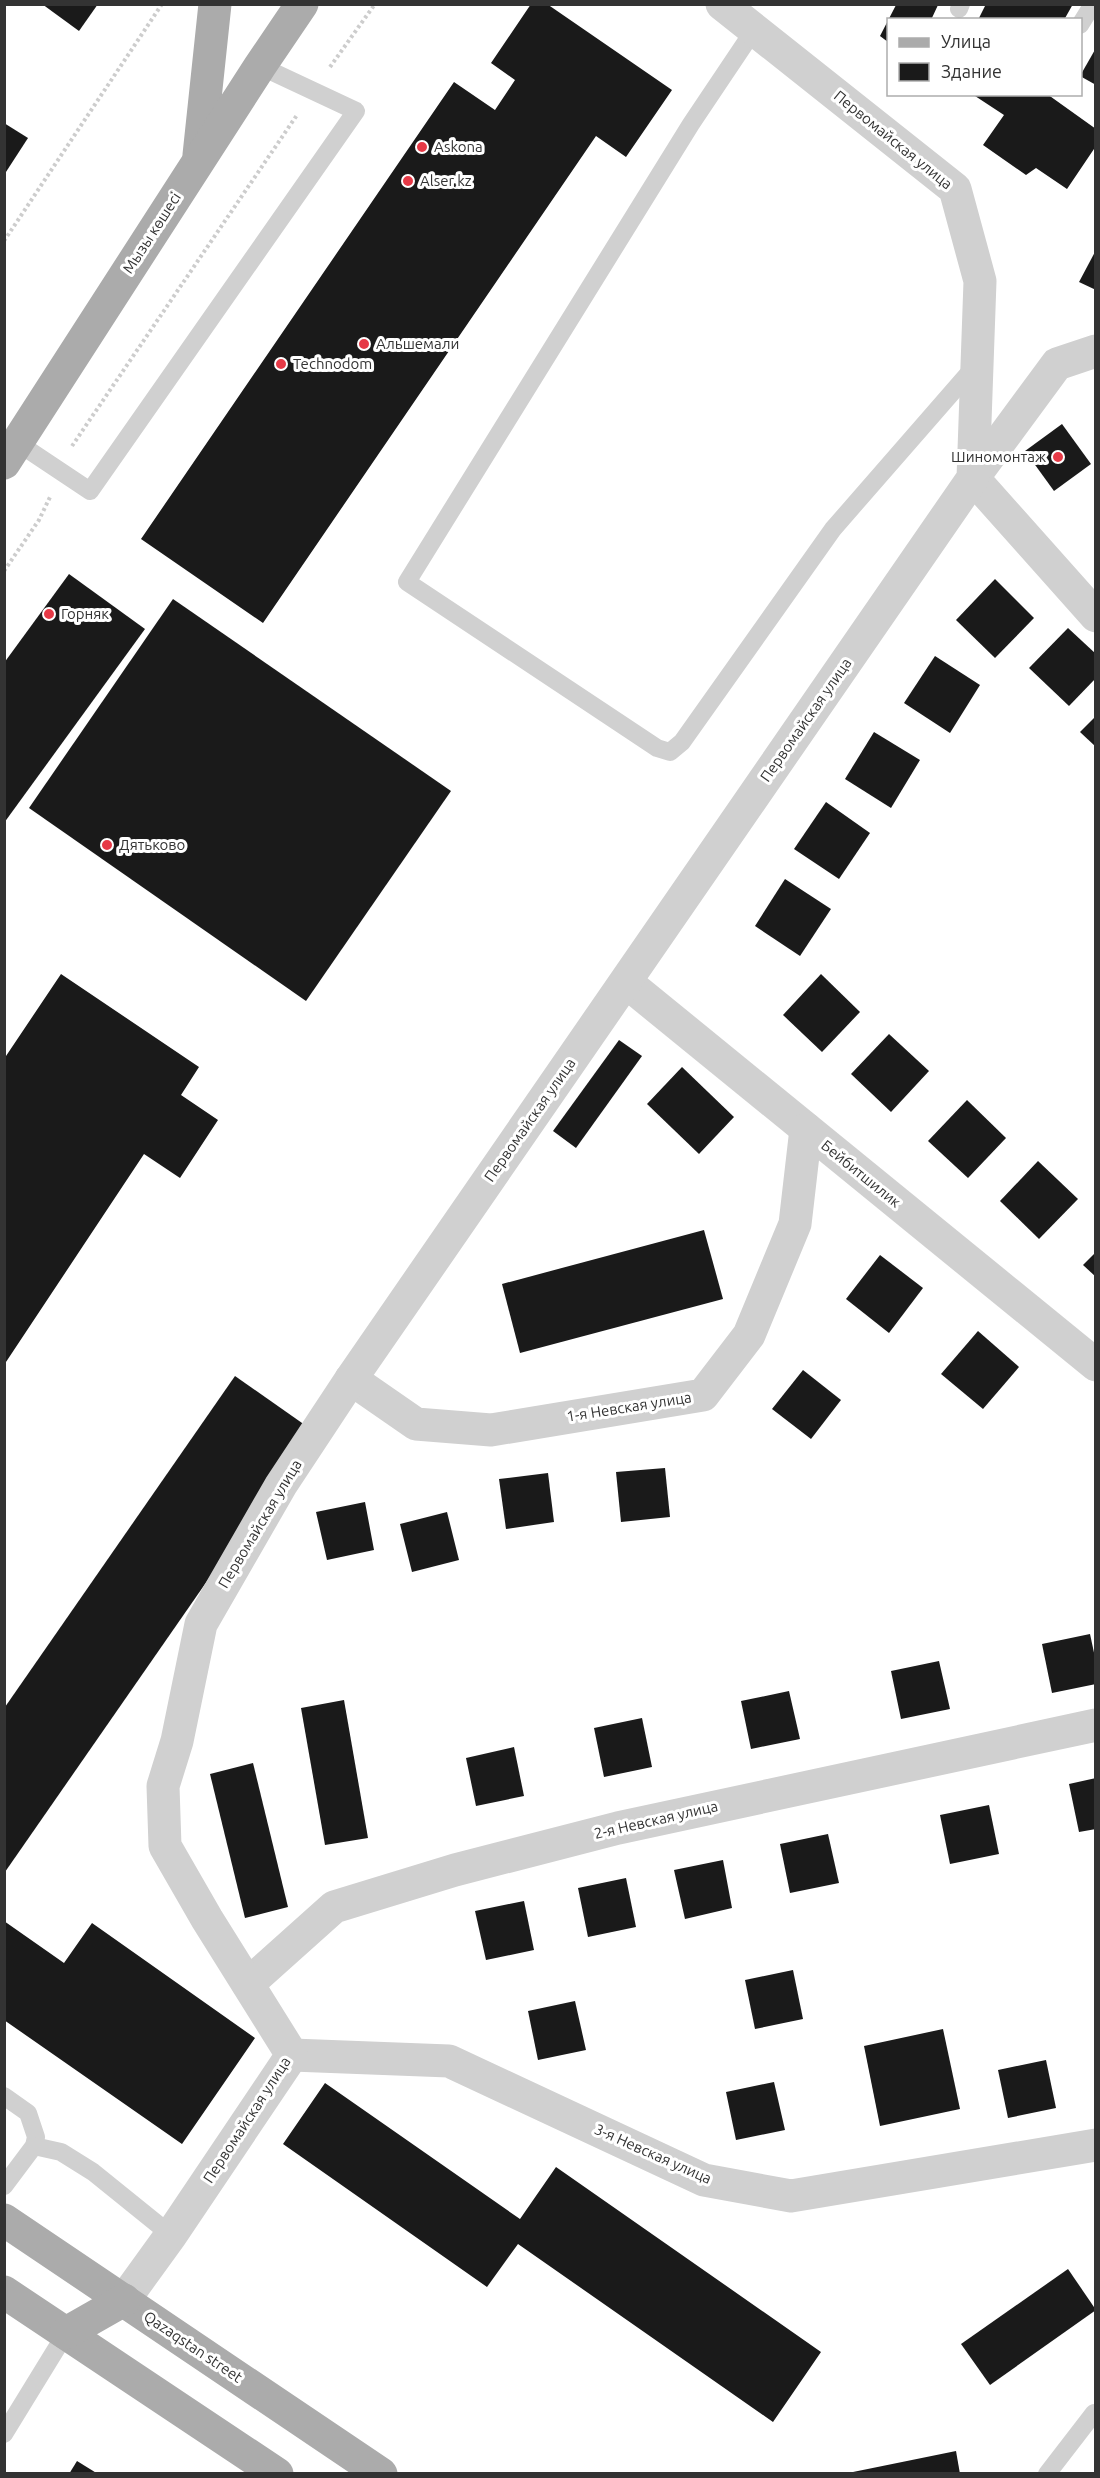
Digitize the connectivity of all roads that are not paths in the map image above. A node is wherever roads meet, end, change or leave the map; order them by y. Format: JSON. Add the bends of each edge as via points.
{"nodes":[{"id":1,"x":215,"y":4,"type":"edge"},
{"id":2,"x":302,"y":4,"type":"edge"},
{"id":3,"x":722,"y":4,"type":"edge"},
{"id":4,"x":1093,"y":4,"type":"edge"},
{"id":5,"x":1082,"y":22,"type":"edge"},
{"id":6,"x":754,"y":30,"type":"junction"},
{"id":7,"x":260,"y":66,"type":"junction"},
{"id":8,"x":198,"y":162,"type":"junction"},
{"id":9,"x":1095,"y":351,"type":"edge"},
{"id":10,"x":978,"y":362,"type":"junction"},
{"id":11,"x":11,"y":453,"type":"edge"},
{"id":12,"x":973,"y":478,"type":"junction"},
{"id":13,"x":1095,"y":616,"type":"edge"},
{"id":14,"x":626,"y":982,"type":"junction"},
{"id":15,"x":806,"y":1129,"type":"junction"},
{"id":16,"x":1095,"y":1365,"type":"edge"},
{"id":17,"x":351,"y":1379,"type":"junction"},
{"id":18,"x":1095,"y":1725,"type":"edge"},
{"id":19,"x":248,"y":1984,"type":"junction"},
{"id":20,"x":292,"y":2055,"type":"junction"},
{"id":21,"x":4,"y":2096,"type":"edge"},
{"id":22,"x":1095,"y":2145,"type":"edge"},
{"id":23,"x":34,"y":2146,"type":"junction"},
{"id":24,"x":4,"y":2186,"type":"edge"},
{"id":25,"x":4,"y":2220,"type":"edge"},
{"id":26,"x":171,"y":2235,"type":"junction"},
{"id":27,"x":4,"y":2292,"type":"edge"},
{"id":28,"x":123,"y":2300,"type":"junction"},
{"id":29,"x":66,"y":2333,"type":"junction"},
{"id":30,"x":1095,"y":2414,"type":"edge"},
{"id":31,"x":4,"y":2434,"type":"edge"},
{"id":32,"x":278,"y":2474,"type":"edge"},
{"id":33,"x":381,"y":2474,"type":"edge"},
{"id":34,"x":1047,"y":2474,"type":"edge"}],
"edges":[{"from":1,"to":8,"type":"main road"},
{"from":2,"to":7,"type":"main road","name":"Мызы көшесі"},
{"from":3,"to":6,"type":"street","name":"Первомайская улица"},
{"from":4,"to":5,"type":"lane"},
{"from":6,"to":10,"type":"street","name":"Первомайская улица","via":[[955,189],[980,281]]},
{"from":6,"to":10,"type":"lane","via":[[691,124],[407,582],[657,748],[670,752],[682,742],[833,529]]},
{"from":7,"to":8,"type":"main road","name":"Мызы көшесі"},
{"from":7,"to":11,"type":"lane","via":[[356,111],[90,491],[61,471]]},
{"from":8,"to":11,"type":"main road","name":"Мызы көшесі"},
{"from":9,"to":12,"type":"street","via":[[1057,364]]},
{"from":10,"to":12,"type":"street","name":"Первомайская улица"},
{"from":12,"to":13,"type":"street"},
{"from":12,"to":14,"type":"street","name":"Первомайская улица"},
{"from":14,"to":15,"type":"street","name":"Бейбитшилик"},
{"from":14,"to":17,"type":"street","name":"Первомайская улица"},
{"from":15,"to":16,"type":"street","name":"Бейбитшилик"},
{"from":15,"to":17,"type":"street","name":"1-я Невская улица","via":[[795,1224],[749,1335],[703,1395],[491,1430],[416,1424]]},
{"from":17,"to":19,"type":"street","name":"Первомайская улица","via":[[281,1485],[201,1624],[164,1786],[165,1846]]},
{"from":18,"to":19,"type":"street","name":"2-я Невская улица","via":[[618,1827],[455,1870],[334,1908]]},
{"from":19,"to":20,"type":"street","name":"Первомайская улица"},
{"from":20,"to":22,"type":"street","name":"3-я Невская улица","via":[[449,2061],[704,2180],[791,2196]]},
{"from":20,"to":26,"type":"street","name":"Первомайская улица"},
{"from":21,"to":23,"type":"lane","via":[[28,2113],[36,2137]]},
{"from":23,"to":24,"type":"lane"},
{"from":23,"to":26,"type":"lane","via":[[61,2152],[93,2172]]},
{"from":25,"to":28,"type":"main road","name":"Qazaqstan street"},
{"from":26,"to":28,"type":"street","name":"Первомайская улица"},
{"from":27,"to":29,"type":"main road"},
{"from":28,"to":29,"type":"main road"},
{"from":28,"to":33,"type":"main road","name":"Qazaqstan street"},
{"from":29,"to":31,"type":"lane"},
{"from":29,"to":32,"type":"main road"},
{"from":30,"to":34,"type":"lane"}]}
